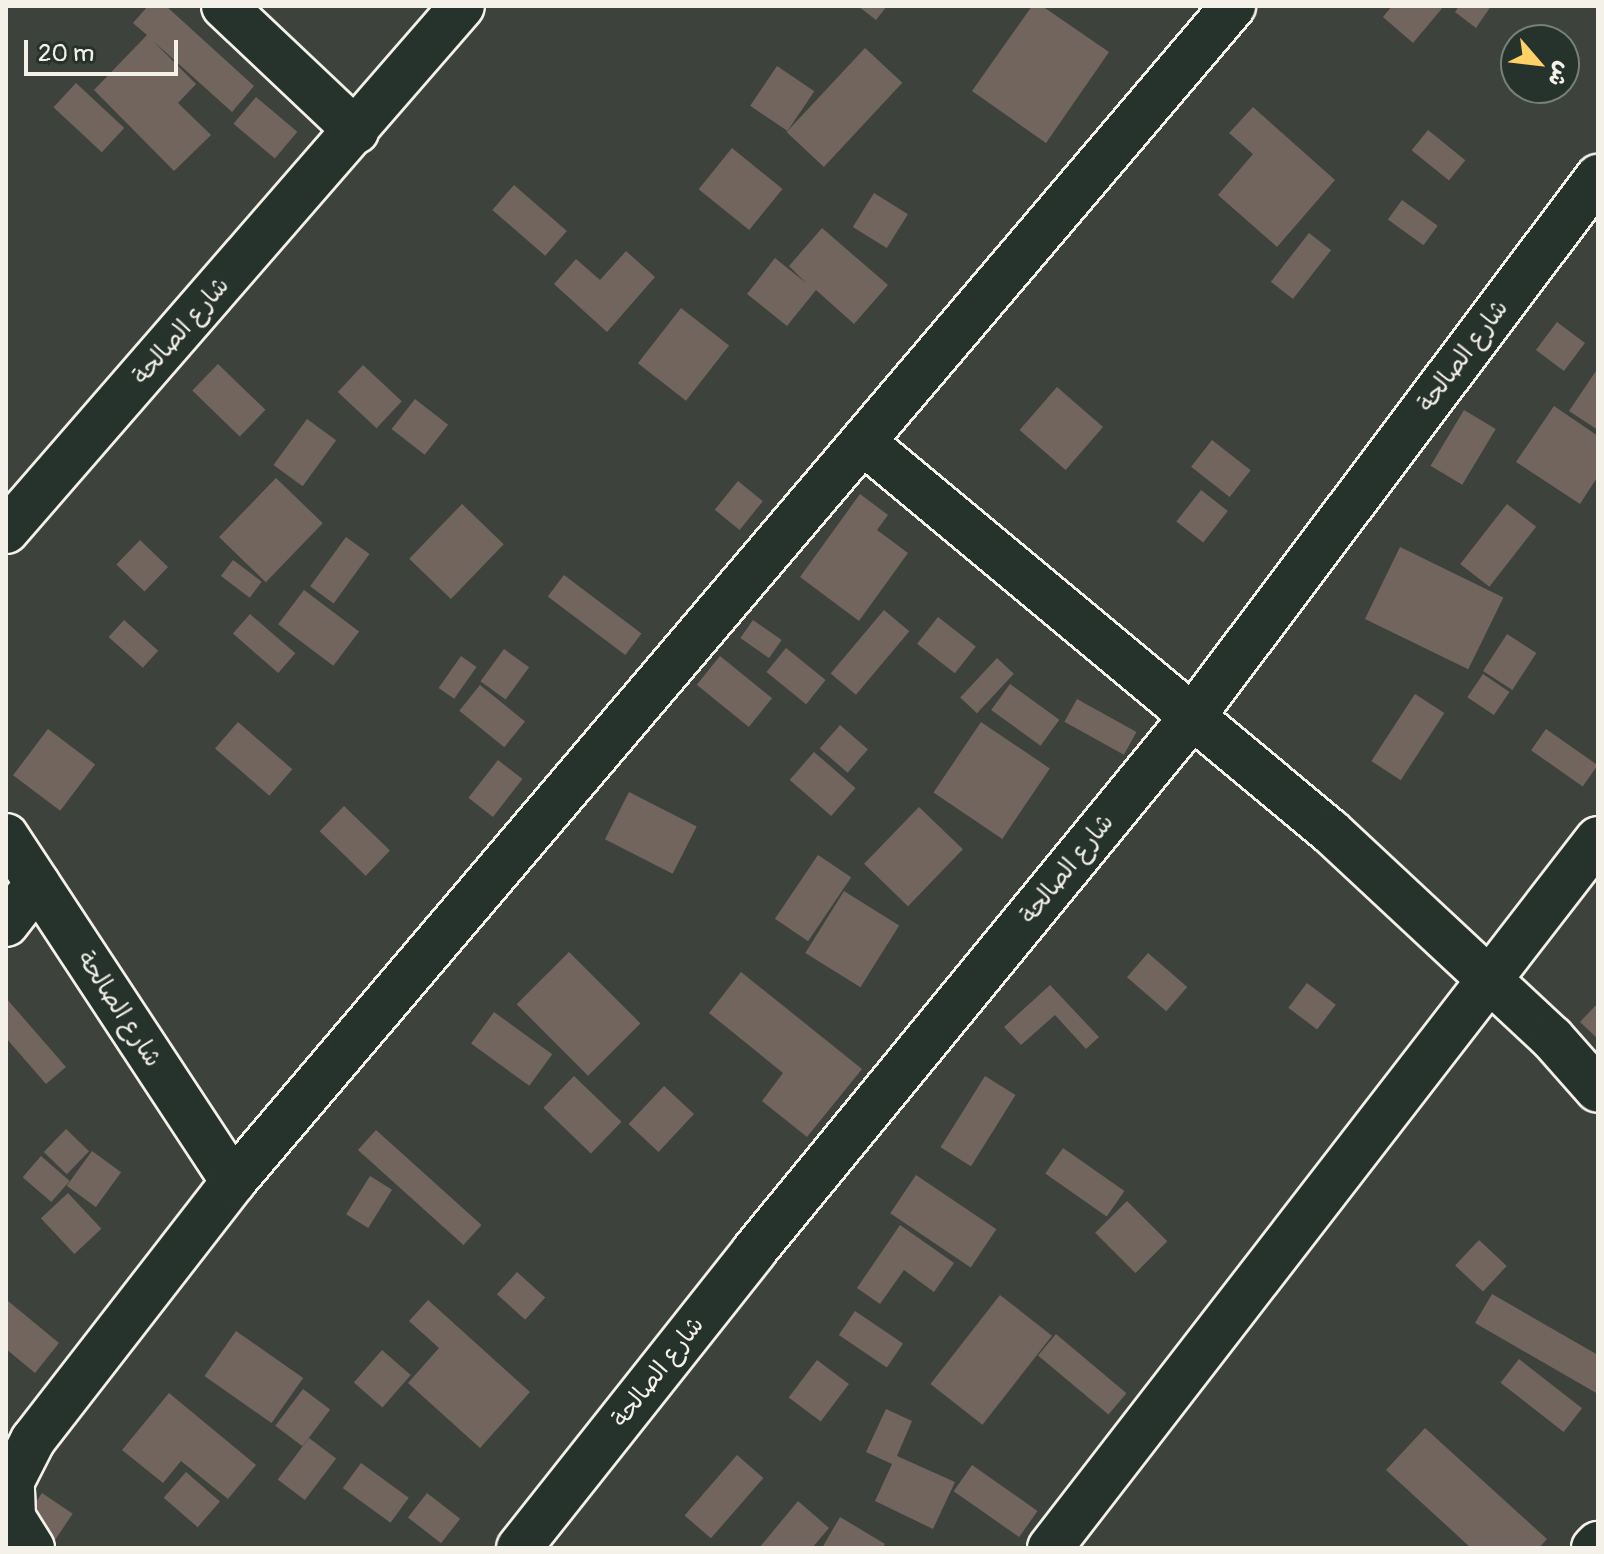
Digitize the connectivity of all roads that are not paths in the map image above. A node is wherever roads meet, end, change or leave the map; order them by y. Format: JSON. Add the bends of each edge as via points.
{"nodes":[{"id":1,"x":224,"y":6,"type":"edge"},
{"id":2,"x":462,"y":6,"type":"edge"},
{"id":3,"x":1233,"y":6,"type":"edge"},
{"id":4,"x":356,"y":131,"type":"junction"},
{"id":5,"x":1598,"y":177,"type":"edge"},
{"id":6,"x":863,"y":442,"type":"junction"},
{"id":7,"x":6,"y":531,"type":"edge"},
{"id":8,"x":1192,"y":717,"type":"junction"},
{"id":9,"x":6,"y":836,"type":"edge"},
{"id":10,"x":1598,"y":839,"type":"edge"},
{"id":11,"x":37,"y":884,"type":"junction"},
{"id":12,"x":6,"y":924,"type":"edge"},
{"id":13,"x":1488,"y":979,"type":"junction"},
{"id":14,"x":1598,"y":1090,"type":"edge"},
{"id":15,"x":233,"y":1182,"type":"junction"},
{"id":16,"x":32,"y":1548,"type":"edge"},
{"id":17,"x":519,"y":1548,"type":"edge"},
{"id":18,"x":1050,"y":1548,"type":"edge"}],
"edges":[{"from":1,"to":4,"type":"street"},
{"from":2,"to":4,"type":"street","name":"شارع الصالحة"},
{"from":3,"to":6,"type":"street"},
{"from":4,"to":7,"type":"street","name":"شارع الصالحة"},
{"from":5,"to":8,"type":"street","name":"شارع الصالحة"},
{"from":6,"to":8,"type":"street"},
{"from":6,"to":15,"type":"street"},
{"from":8,"to":13,"type":"street","via":[[1331,832]]},
{"from":8,"to":17,"type":"street","name":"شارع الصالحة","via":[[754,1251]]},
{"from":9,"to":11,"type":"street","name":"شارع الصالحة"},
{"from":10,"to":13,"type":"street"},
{"from":11,"to":12,"type":"street"},
{"from":11,"to":15,"type":"street","name":"شارع الصالحة"},
{"from":13,"to":14,"type":"street"},
{"from":13,"to":18,"type":"street"},
{"from":15,"to":16,"type":"street","via":[[33,1440],[12,1481],[13,1518]]}]}
